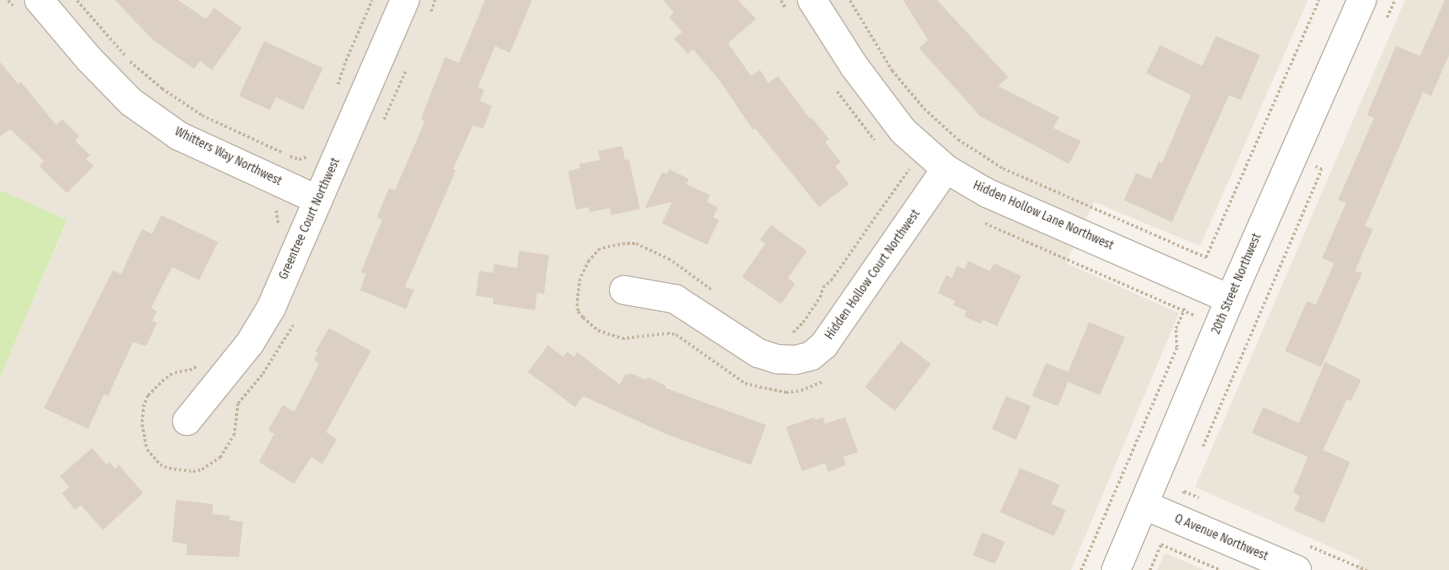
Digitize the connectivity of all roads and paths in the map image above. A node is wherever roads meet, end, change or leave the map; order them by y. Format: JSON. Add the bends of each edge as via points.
{"nodes":[{"id":1,"x":8,"y":0,"type":"edge"},
{"id":2,"x":77,"y":0,"type":"edge"},
{"id":3,"x":372,"y":0,"type":"edge"},
{"id":4,"x":404,"y":0,"type":"edge"},
{"id":5,"x":435,"y":0,"type":"edge"},
{"id":6,"x":812,"y":0,"type":"edge"},
{"id":7,"x":850,"y":0,"type":"edge"},
{"id":8,"x":1319,"y":0,"type":"edge"},
{"id":9,"x":1362,"y":0,"type":"edge"},
{"id":10,"x":1395,"y":0,"type":"edge"},
{"id":11,"x":27,"y":4,"type":"edge"},
{"id":12,"x":1387,"y":17,"type":"dead end"},
{"id":13,"x":427,"y":19,"type":"dead end"},
{"id":14,"x":409,"y":62,"type":"dead end"},
{"id":15,"x":336,"y":93,"type":"dead end"},
{"id":16,"x":379,"y":125,"type":"dead end"},
{"id":17,"x":312,"y":149,"type":"dead end"},
{"id":18,"x":910,"y":167,"type":"dead end"},
{"id":19,"x":1322,"y":169,"type":"dead end"},
{"id":20,"x":946,"y":170,"type":"junction"},
{"id":21,"x":318,"y":200,"type":"junction"},
{"id":22,"x":271,"y":206,"type":"dead end"},
{"id":23,"x":977,"y":218,"type":"dead end"},
{"id":24,"x":277,"y":228,"type":"dead end"},
{"id":25,"x":1206,"y":257,"type":"junction"},
{"id":26,"x":1204,"y":263,"type":"dead end"},
{"id":27,"x":624,"y":290,"type":"dead end"},
{"id":28,"x":715,"y":292,"type":"dead end"},
{"id":29,"x":1230,"y":299,"type":"junction"},
{"id":30,"x":1186,"y":304,"type":"dead end"},
{"id":31,"x":1184,"y":310,"type":"junction"},
{"id":32,"x":1202,"y":318,"type":"dead end"},
{"id":33,"x":295,"y":323,"type":"dead end"},
{"id":34,"x":788,"y":335,"type":"dead end"},
{"id":35,"x":200,"y":360,"type":"dead end"},
{"id":36,"x":826,"y":379,"type":"dead end"},
{"id":37,"x":187,"y":421,"type":"dead end"},
{"id":38,"x":1203,"y":446,"type":"dead end"},
{"id":39,"x":1144,"y":505,"type":"junction"},
{"id":40,"x":1081,"y":570,"type":"edge"},
{"id":41,"x":1116,"y":570,"type":"edge"},
{"id":42,"x":1150,"y":570,"type":"edge"},
{"id":43,"x":1221,"y":570,"type":"edge"},
{"id":44,"x":1298,"y":570,"type":"edge"}],
"edges":[{"from":1,"to":11,"type":"path"},
{"from":2,"to":17,"type":"path","via":[[127,58],[183,103],[293,157],[304,158]]},
{"from":3,"to":15,"type":"path","via":[[344,65]]},
{"from":4,"to":21,"type":"street","name":"Greentree Court Northwest"},
{"from":5,"to":13,"type":"path"},
{"from":6,"to":20,"type":"street","name":"Hidden Hollow Lane Northwest","via":[[854,66],[903,131]]},
{"from":7,"to":25,"type":"path","via":[[897,76],[924,108],[958,139],[1003,168]]},
{"from":8,"to":25,"type":"path"},
{"from":9,"to":29,"type":"street","name":"20th Street Northwest"},
{"from":10,"to":12,"type":"path"},
{"from":11,"to":21,"type":"street","name":"Whitters Way Northwest","via":[[131,102],[179,136]]},
{"from":14,"to":16,"type":"path"},
{"from":18,"to":34,"type":"path","via":[[832,280],[823,287],[803,322]]},
{"from":19,"to":38,"type":"path"},
{"from":20,"to":27,"type":"street","name":"Hidden Hollow Court Northwest","via":[[824,345],[811,356],[795,360],[777,359],[758,353],[675,299]]},
{"from":20,"to":29,"type":"street","name":"Hidden Hollow Lane Northwest","via":[[987,193]]},
{"from":21,"to":37,"type":"street","name":"Greentree Court Northwest","via":[[271,308],[250,344]]},
{"from":22,"to":24,"type":"path","via":[[278,215]]},
{"from":23,"to":31,"type":"path"},
{"from":25,"to":26,"type":"path"},
{"from":28,"to":36,"type":"path","via":[[670,259],[640,245],[625,243],[600,248],[589,260],[580,278],[577,303],[578,311],[598,330],[622,338],[676,334],[745,383],[786,392],[814,386]]},
{"from":29,"to":39,"type":"street","name":"20th Street Northwest"},
{"from":30,"to":31,"type":"path"},
{"from":31,"to":32,"type":"path"},
{"from":31,"to":40,"type":"path","via":[[1176,328],[1177,347]]},
{"from":33,"to":35,"type":"path","via":[[277,354],[238,403],[234,435],[220,457],[193,471],[169,468],[160,464],[147,449],[142,424],[144,404],[164,379],[180,370],[192,369]]},
{"from":39,"to":41,"type":"street","name":"20th Street Northwest"},
{"from":39,"to":44,"type":"street","name":"Q Avenue Northwest"},
{"from":42,"to":43,"type":"path","via":[[1162,542]]}]}
